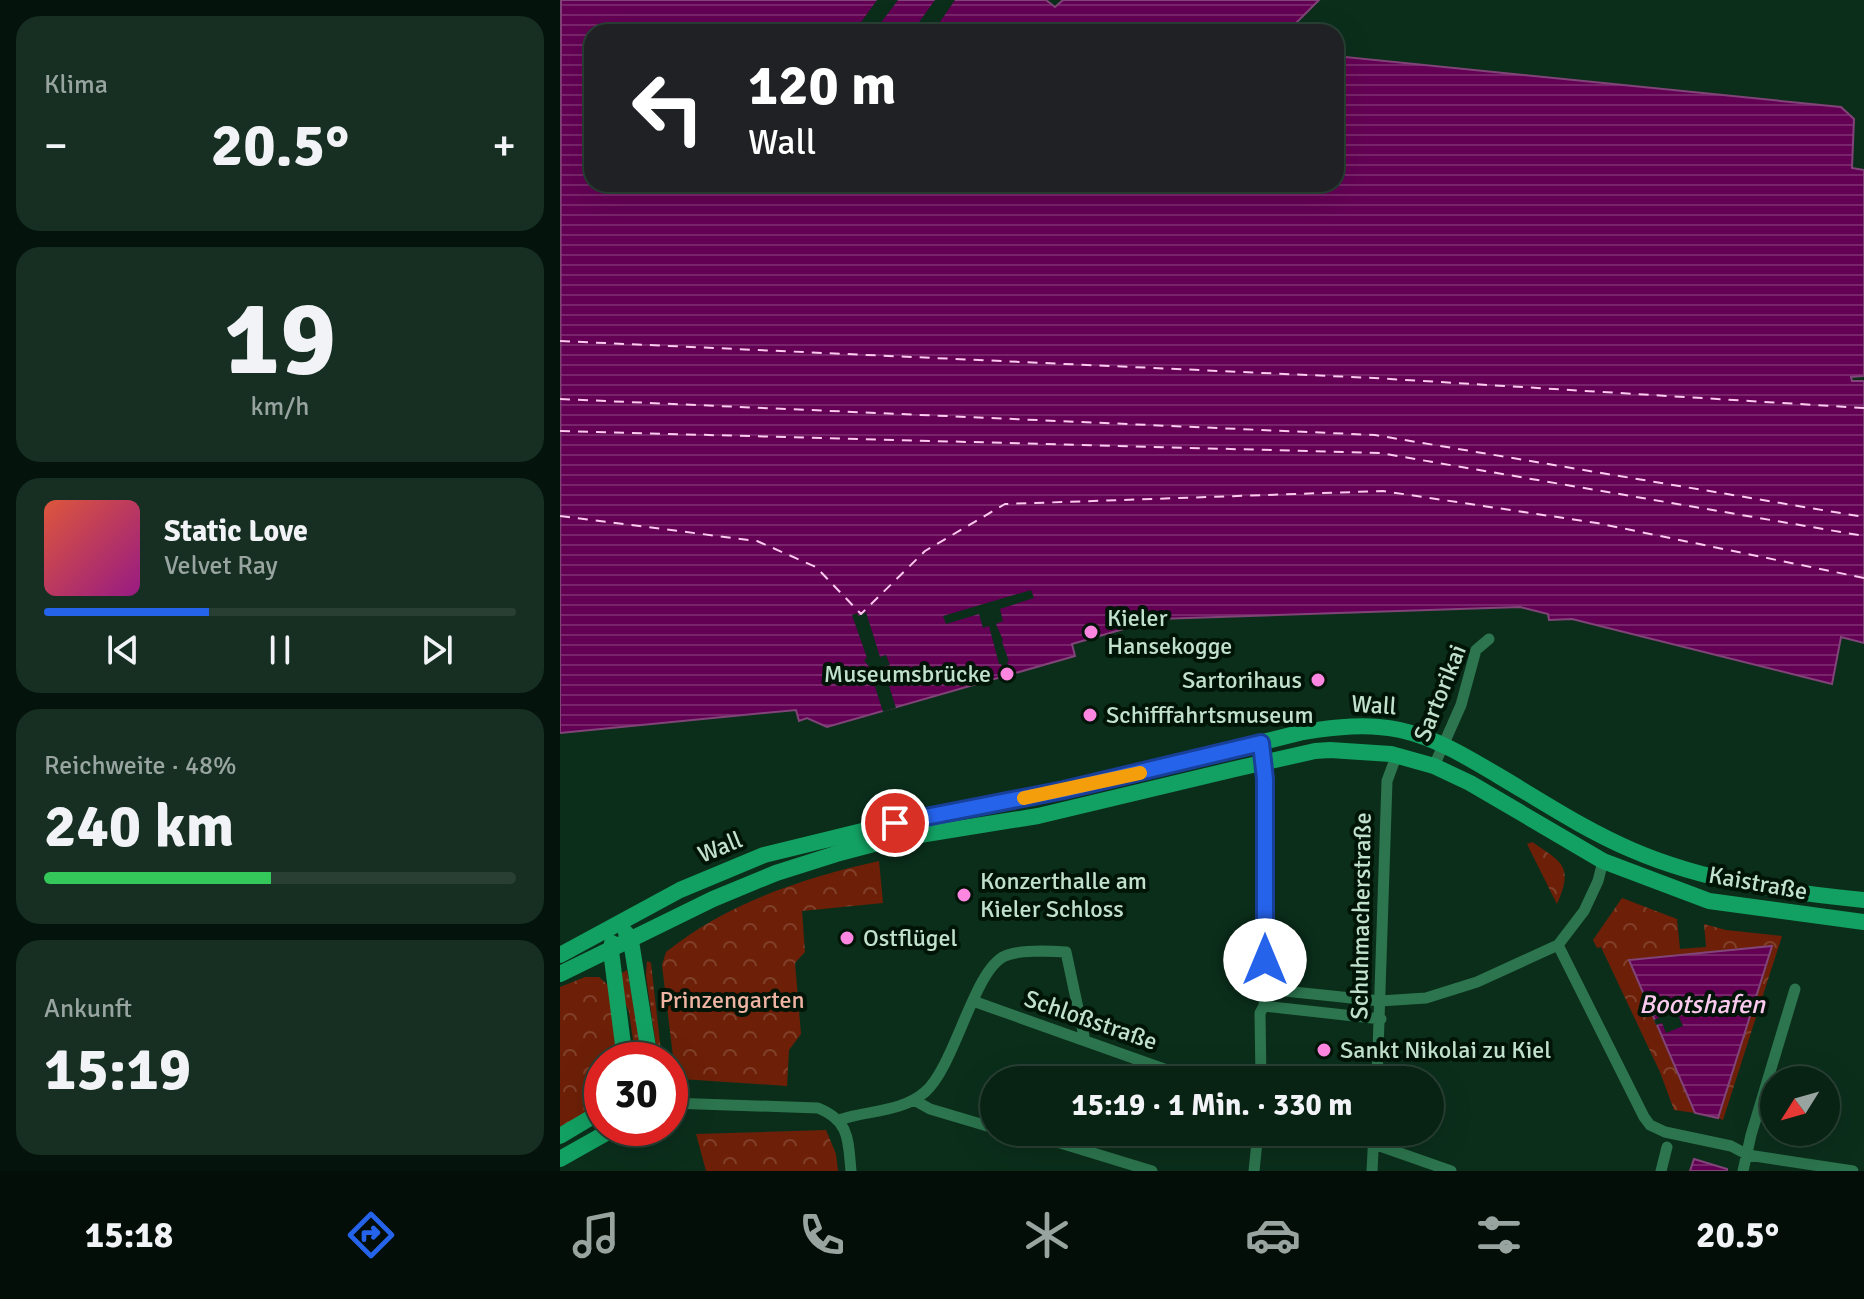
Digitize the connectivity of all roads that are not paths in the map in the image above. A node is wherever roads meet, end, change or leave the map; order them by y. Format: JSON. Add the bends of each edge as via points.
{"nodes":[{"id":1,"x":1489,"y":639,"type":"dead end"},
{"id":2,"x":1261,"y":743,"type":"junction"},
{"id":3,"x":1444,"y":744,"type":"junction"},
{"id":4,"x":1397,"y":754,"type":"junction"},
{"id":5,"x":1264,"y":763,"type":"junction"},
{"id":6,"x":1434,"y":766,"type":"junction"},
{"id":7,"x":1064,"y":790,"type":"junction"},
{"id":8,"x":1069,"y":810,"type":"junction"},
{"id":9,"x":1612,"y":841,"type":"junction"},
{"id":10,"x":1603,"y":861,"type":"junction"},
{"id":11,"x":1864,"y":900,"type":"edge"},
{"id":12,"x":1864,"y":922,"type":"edge"},
{"id":13,"x":619,"y":924,"type":"junction"},
{"id":14,"x":631,"y":941,"type":"junction"},
{"id":15,"x":1558,"y":945,"type":"junction"},
{"id":16,"x":611,"y":951,"type":"junction"},
{"id":17,"x":560,"y":955,"type":"edge"},
{"id":18,"x":560,"y":974,"type":"edge"},
{"id":19,"x":1265,"y":989,"type":"junction"},
{"id":20,"x":1795,"y":989,"type":"dead end"},
{"id":21,"x":973,"y":1001,"type":"junction"},
{"id":22,"x":1380,"y":1001,"type":"junction"},
{"id":23,"x":1264,"y":1006,"type":"junction"},
{"id":24,"x":1381,"y":1019,"type":"junction"},
{"id":25,"x":1085,"y":1041,"type":"junction"},
{"id":26,"x":623,"y":1042,"type":"edge"},
{"id":27,"x":647,"y":1042,"type":"edge"},
{"id":28,"x":1156,"y":1066,"type":"edge"},
{"id":29,"x":1261,"y":1066,"type":"edge"},
{"id":30,"x":1378,"y":1066,"type":"edge"},
{"id":31,"x":914,"y":1100,"type":"junction"},
{"id":32,"x":688,"y":1105,"type":"edge"},
{"id":33,"x":839,"y":1120,"type":"junction"},
{"id":34,"x":584,"y":1122,"type":"edge"},
{"id":35,"x":980,"y":1124,"type":"edge"},
{"id":36,"x":560,"y":1136,"type":"edge"},
{"id":37,"x":584,"y":1145,"type":"edge"},
{"id":38,"x":1070,"y":1146,"type":"edge"},
{"id":39,"x":1257,"y":1146,"type":"edge"},
{"id":40,"x":1374,"y":1146,"type":"edge"},
{"id":41,"x":1393,"y":1146,"type":"edge"},
{"id":42,"x":1667,"y":1147,"type":"dead end"},
{"id":43,"x":1748,"y":1155,"type":"junction"},
{"id":44,"x":560,"y":1159,"type":"edge"},
{"id":45,"x":851,"y":1171,"type":"edge"},
{"id":46,"x":1152,"y":1171,"type":"edge"},
{"id":47,"x":1254,"y":1171,"type":"edge"},
{"id":48,"x":1372,"y":1171,"type":"edge"},
{"id":49,"x":1451,"y":1171,"type":"edge"},
{"id":50,"x":1661,"y":1171,"type":"edge"},
{"id":51,"x":1743,"y":1171,"type":"edge"},
{"id":52,"x":1853,"y":1171,"type":"edge"}],
"edges":[{"from":1,"to":3,"type":"street","name":"Sartorikai","via":[[1476,650]]},
{"from":2,"to":3,"type":"main road","name":"Wall","via":[[1316,730],[1370,726]]},
{"from":2,"to":5,"type":"street"},
{"from":2,"to":7,"type":"main road","name":"Wall"},
{"from":3,"to":6,"type":"street","name":"Sartorikai"},
{"from":3,"to":9,"type":"main road","name":"Wall"},
{"from":4,"to":5,"type":"main road","name":"Wall","via":[[1330,750]]},
{"from":4,"to":6,"type":"main road","name":"Wall"},
{"from":4,"to":22,"type":"street","name":"Schuhmacherstraße","via":[[1387,781]]},
{"from":5,"to":8,"type":"main road","name":"Wall"},
{"from":5,"to":19,"type":"street"},
{"from":6,"to":10,"type":"main road","name":"Wall"},
{"from":7,"to":8,"type":"street"},
{"from":7,"to":13,"type":"main road","name":"Wall","via":[[775,852],[690,886]]},
{"from":8,"to":14,"type":"main road","name":"Wall","via":[[836,854],[740,887]]},
{"from":9,"to":10,"type":"street"},
{"from":9,"to":11,"type":"main road","name":"Kaistraße","via":[[1722,880]]},
{"from":10,"to":12,"type":"main road","name":"Kaistraße","via":[[1709,901]]},
{"from":10,"to":15,"type":"street","via":[[1584,911]]},
{"from":13,"to":14,"type":"main road"},
{"from":13,"to":16,"type":"main road"},
{"from":13,"to":17,"type":"main road","name":"Wall"},
{"from":14,"to":16,"type":"main road","name":"Wall"},
{"from":14,"to":27,"type":"main road"},
{"from":15,"to":22,"type":"street","via":[[1477,982],[1426,998]]},
{"from":15,"to":43,"type":"street","via":[[1650,1125]]},
{"from":16,"to":18,"type":"main road","name":"Wall"},
{"from":16,"to":26,"type":"main road"},
{"from":19,"to":22,"type":"street"},
{"from":19,"to":23,"type":"street"},
{"from":20,"to":43,"type":"street"},
{"from":21,"to":25,"type":"street","name":"Schloßstraße"},
{"from":21,"to":25,"type":"street","via":[[1001,958],[1066,952]]},
{"from":21,"to":31,"type":"street","via":[[940,1073]]},
{"from":22,"to":24,"type":"street","name":"Schuhmacherstraße"},
{"from":23,"to":24,"type":"street"},
{"from":23,"to":29,"type":"street"},
{"from":24,"to":30,"type":"street","name":"Schuhmacherstraße"},
{"from":25,"to":28,"type":"street","name":"Schloßstraße"},
{"from":31,"to":33,"type":"street"},
{"from":31,"to":35,"type":"street"},
{"from":32,"to":33,"type":"street","via":[[818,1108]]},
{"from":33,"to":45,"type":"street"},
{"from":34,"to":36,"type":"main road"},
{"from":37,"to":44,"type":"main road"},
{"from":38,"to":46,"type":"street"},
{"from":39,"to":47,"type":"street"},
{"from":40,"to":48,"type":"street"},
{"from":41,"to":49,"type":"street"},
{"from":42,"to":50,"type":"street"},
{"from":43,"to":51,"type":"street"},
{"from":43,"to":52,"type":"street"}]}
